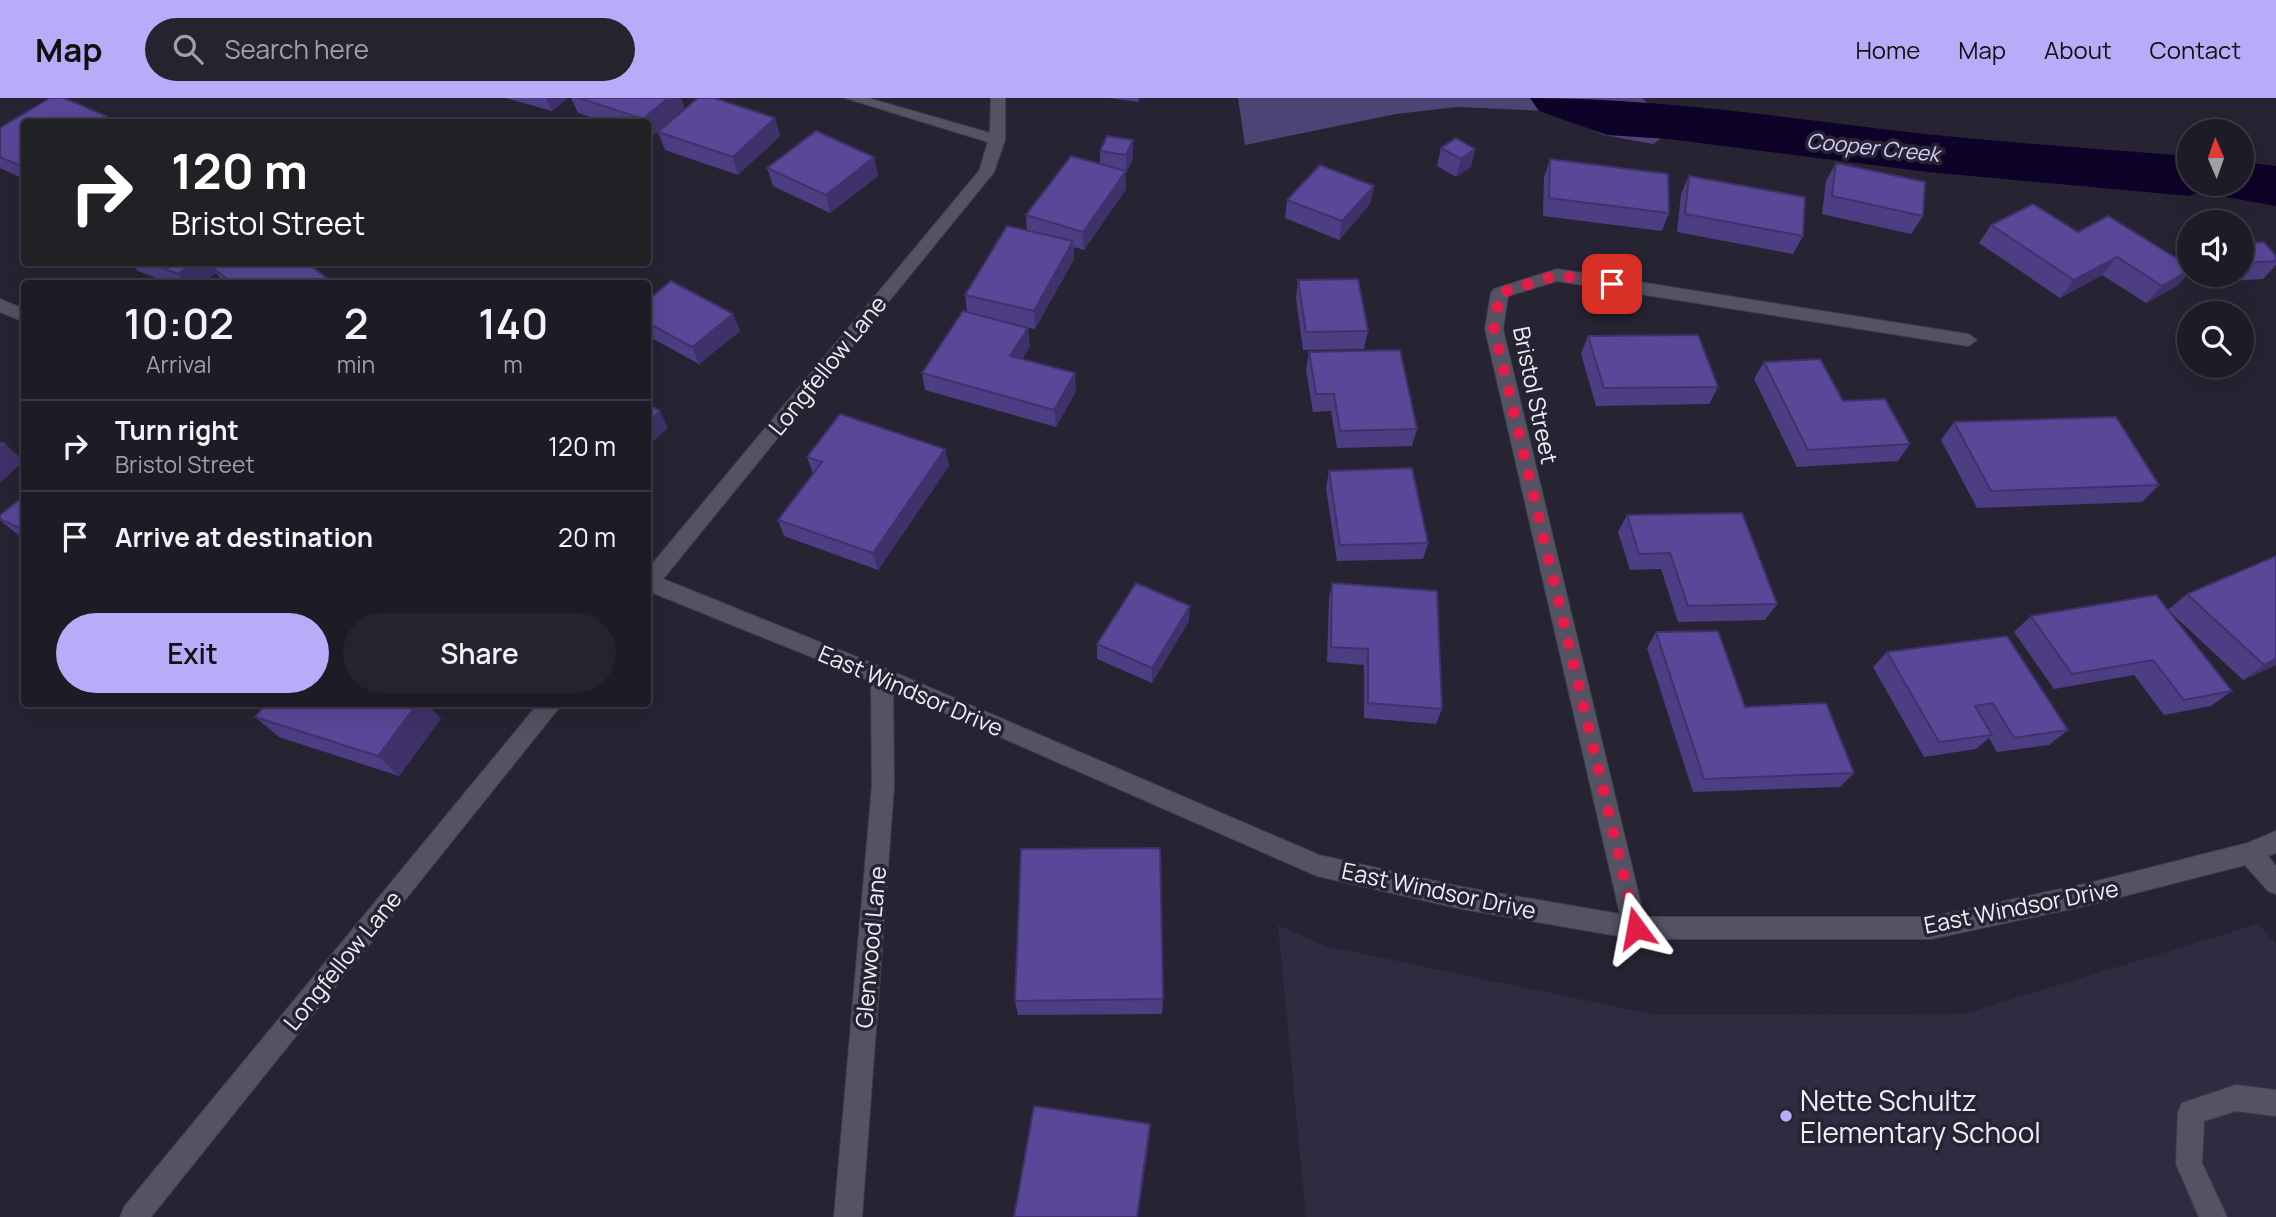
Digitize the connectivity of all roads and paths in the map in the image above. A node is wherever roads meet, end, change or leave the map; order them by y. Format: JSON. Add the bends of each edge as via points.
{"nodes":[{"id":1,"x":852,"y":98,"type":"edge"},
{"id":2,"x":998,"y":98,"type":"edge"},
{"id":3,"x":997,"y":140,"type":"junction"},
{"id":4,"x":0,"y":305,"type":"edge"},
{"id":5,"x":21,"y":315,"type":"edge"},
{"id":6,"x":1968,"y":340,"type":"dead end"},
{"id":7,"x":651,"y":578,"type":"edge"},
{"id":8,"x":651,"y":583,"type":"edge"},
{"id":9,"x":882,"y":676,"type":"junction"},
{"id":10,"x":549,"y":707,"type":"edge"},
{"id":11,"x":2276,"y":842,"type":"edge"},
{"id":12,"x":2250,"y":853,"type":"junction"},
{"id":13,"x":2276,"y":883,"type":"edge"},
{"id":14,"x":1636,"y":928,"type":"junction"},
{"id":15,"x":2276,"y":1104,"type":"edge"},
{"id":16,"x":134,"y":1217,"type":"edge"},
{"id":17,"x":848,"y":1217,"type":"edge"},
{"id":18,"x":2213,"y":1217,"type":"edge"}],
"edges":[{"from":1,"to":3,"type":"street"},
{"from":2,"to":3,"type":"street","name":"Longfellow Lane"},
{"from":3,"to":7,"type":"street","name":"Longfellow Lane","via":[[986,172]]},
{"from":4,"to":5,"type":"street"},
{"from":6,"to":14,"type":"street","name":"Bristol Street","via":[[1557,275],[1500,293],[1494,329]]},
{"from":8,"to":9,"type":"street","name":"East Windsor Drive"},
{"from":9,"to":14,"type":"street","name":"East Windsor Drive","via":[[1317,865],[1462,898]]},
{"from":9,"to":17,"type":"street","name":"Glenwood Lane","via":[[883,786]]},
{"from":10,"to":16,"type":"street","name":"Longfellow Lane"},
{"from":11,"to":12,"type":"street","name":"East Windsor Drive"},
{"from":12,"to":13,"type":"street"},
{"from":12,"to":14,"type":"street","name":"East Windsor Drive","via":[[1931,928]]},
{"from":15,"to":18,"type":"street","via":[[2236,1098],[2191,1112],[2189,1164]]}]}
